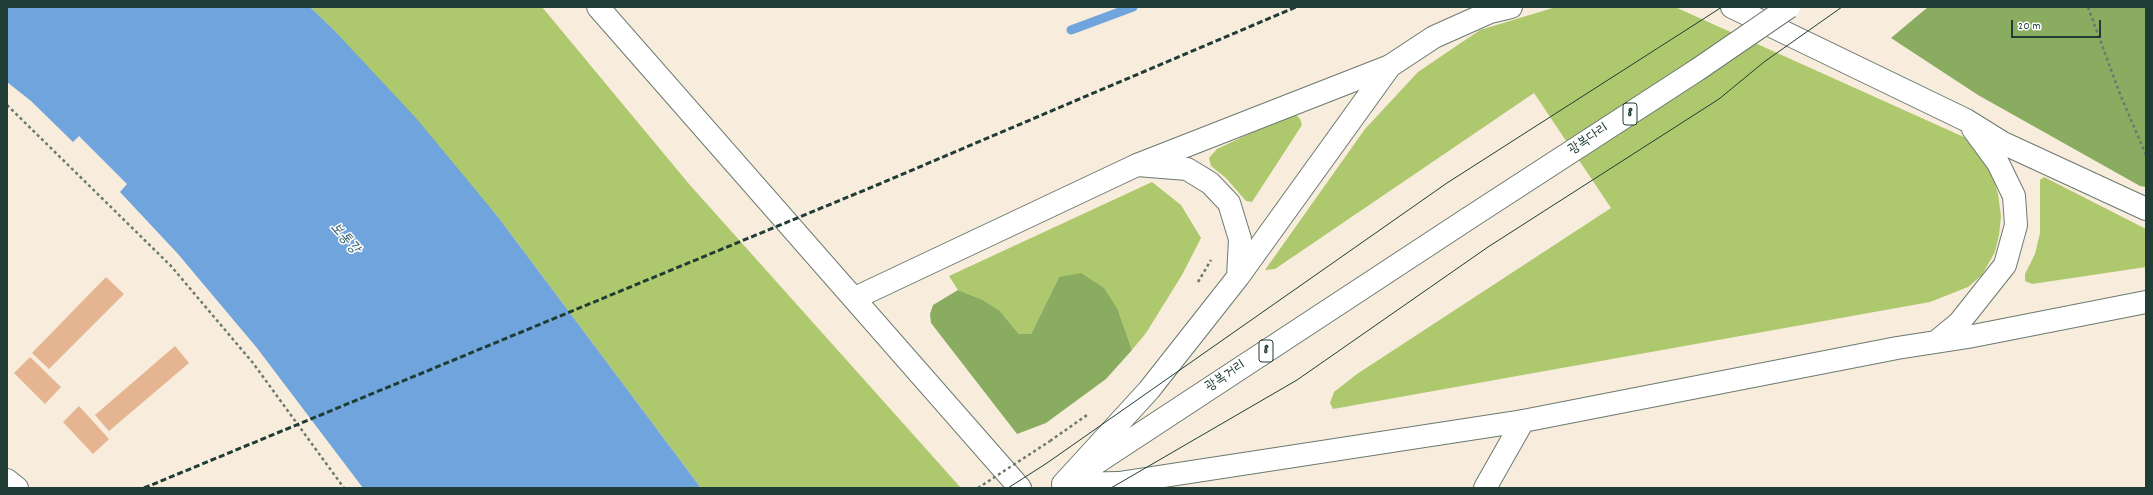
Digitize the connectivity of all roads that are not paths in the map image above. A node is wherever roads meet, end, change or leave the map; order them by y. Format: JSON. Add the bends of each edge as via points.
{"nodes":[{"id":1,"x":598,"y":7,"type":"edge"},
{"id":2,"x":1511,"y":7,"type":"edge"},
{"id":3,"x":1732,"y":7,"type":"edge"},
{"id":4,"x":1789,"y":7,"type":"edge"},
{"id":5,"x":1390,"y":66,"type":"junction"},
{"id":6,"x":1966,"y":120,"type":"junction"},
{"id":7,"x":1137,"y":165,"type":"junction"},
{"id":8,"x":2146,"y":210,"type":"edge"},
{"id":9,"x":1469,"y":218,"type":"joint"},
{"id":10,"x":1238,"y":277,"type":"junction"},
{"id":11,"x":855,"y":298,"type":"junction"},
{"id":12,"x":2146,"y":302,"type":"edge"},
{"id":13,"x":1935,"y":343,"type":"junction"},
{"id":14,"x":1523,"y":421,"type":"junction"},
{"id":15,"x":7,"y":480,"type":"edge"},
{"id":16,"x":1060,"y":486,"type":"edge"},
{"id":17,"x":17,"y":488,"type":"edge"},
{"id":18,"x":1020,"y":488,"type":"edge"},
{"id":19,"x":1485,"y":488,"type":"edge"}],
"edges":[{"from":1,"to":11,"type":"main road"},
{"from":2,"to":5,"type":"main road","via":[[1490,12],[1434,37]]},
{"from":3,"to":6,"type":"main road"},
{"from":4,"to":9,"type":"main road","name":"광복다리","number":"8","bridge":true},
{"from":5,"to":7,"type":"main road"},
{"from":5,"to":10,"type":"main road"},
{"from":6,"to":8,"type":"main road","via":[[2003,143]]},
{"from":6,"to":13,"type":"main road","via":[[1998,163],[2014,196],[2016,225],[2005,265],[1960,323]]},
{"from":7,"to":10,"type":"main road","via":[[1187,169],[1210,183],[1229,203],[1240,239]]},
{"from":7,"to":11,"type":"main road"},
{"from":9,"to":16,"type":"main road","name":"광복거리","number":"8"},
{"from":10,"to":16,"type":"main road","via":[[1149,390]]},
{"from":11,"to":18,"type":"main road"},
{"from":12,"to":13,"type":"main road"},
{"from":13,"to":14,"type":"main road","via":[[1897,348]]},
{"from":14,"to":16,"type":"main road","via":[[1119,483]]},
{"from":14,"to":19,"type":"main road"},
{"from":15,"to":17,"type":"main road"}]}
